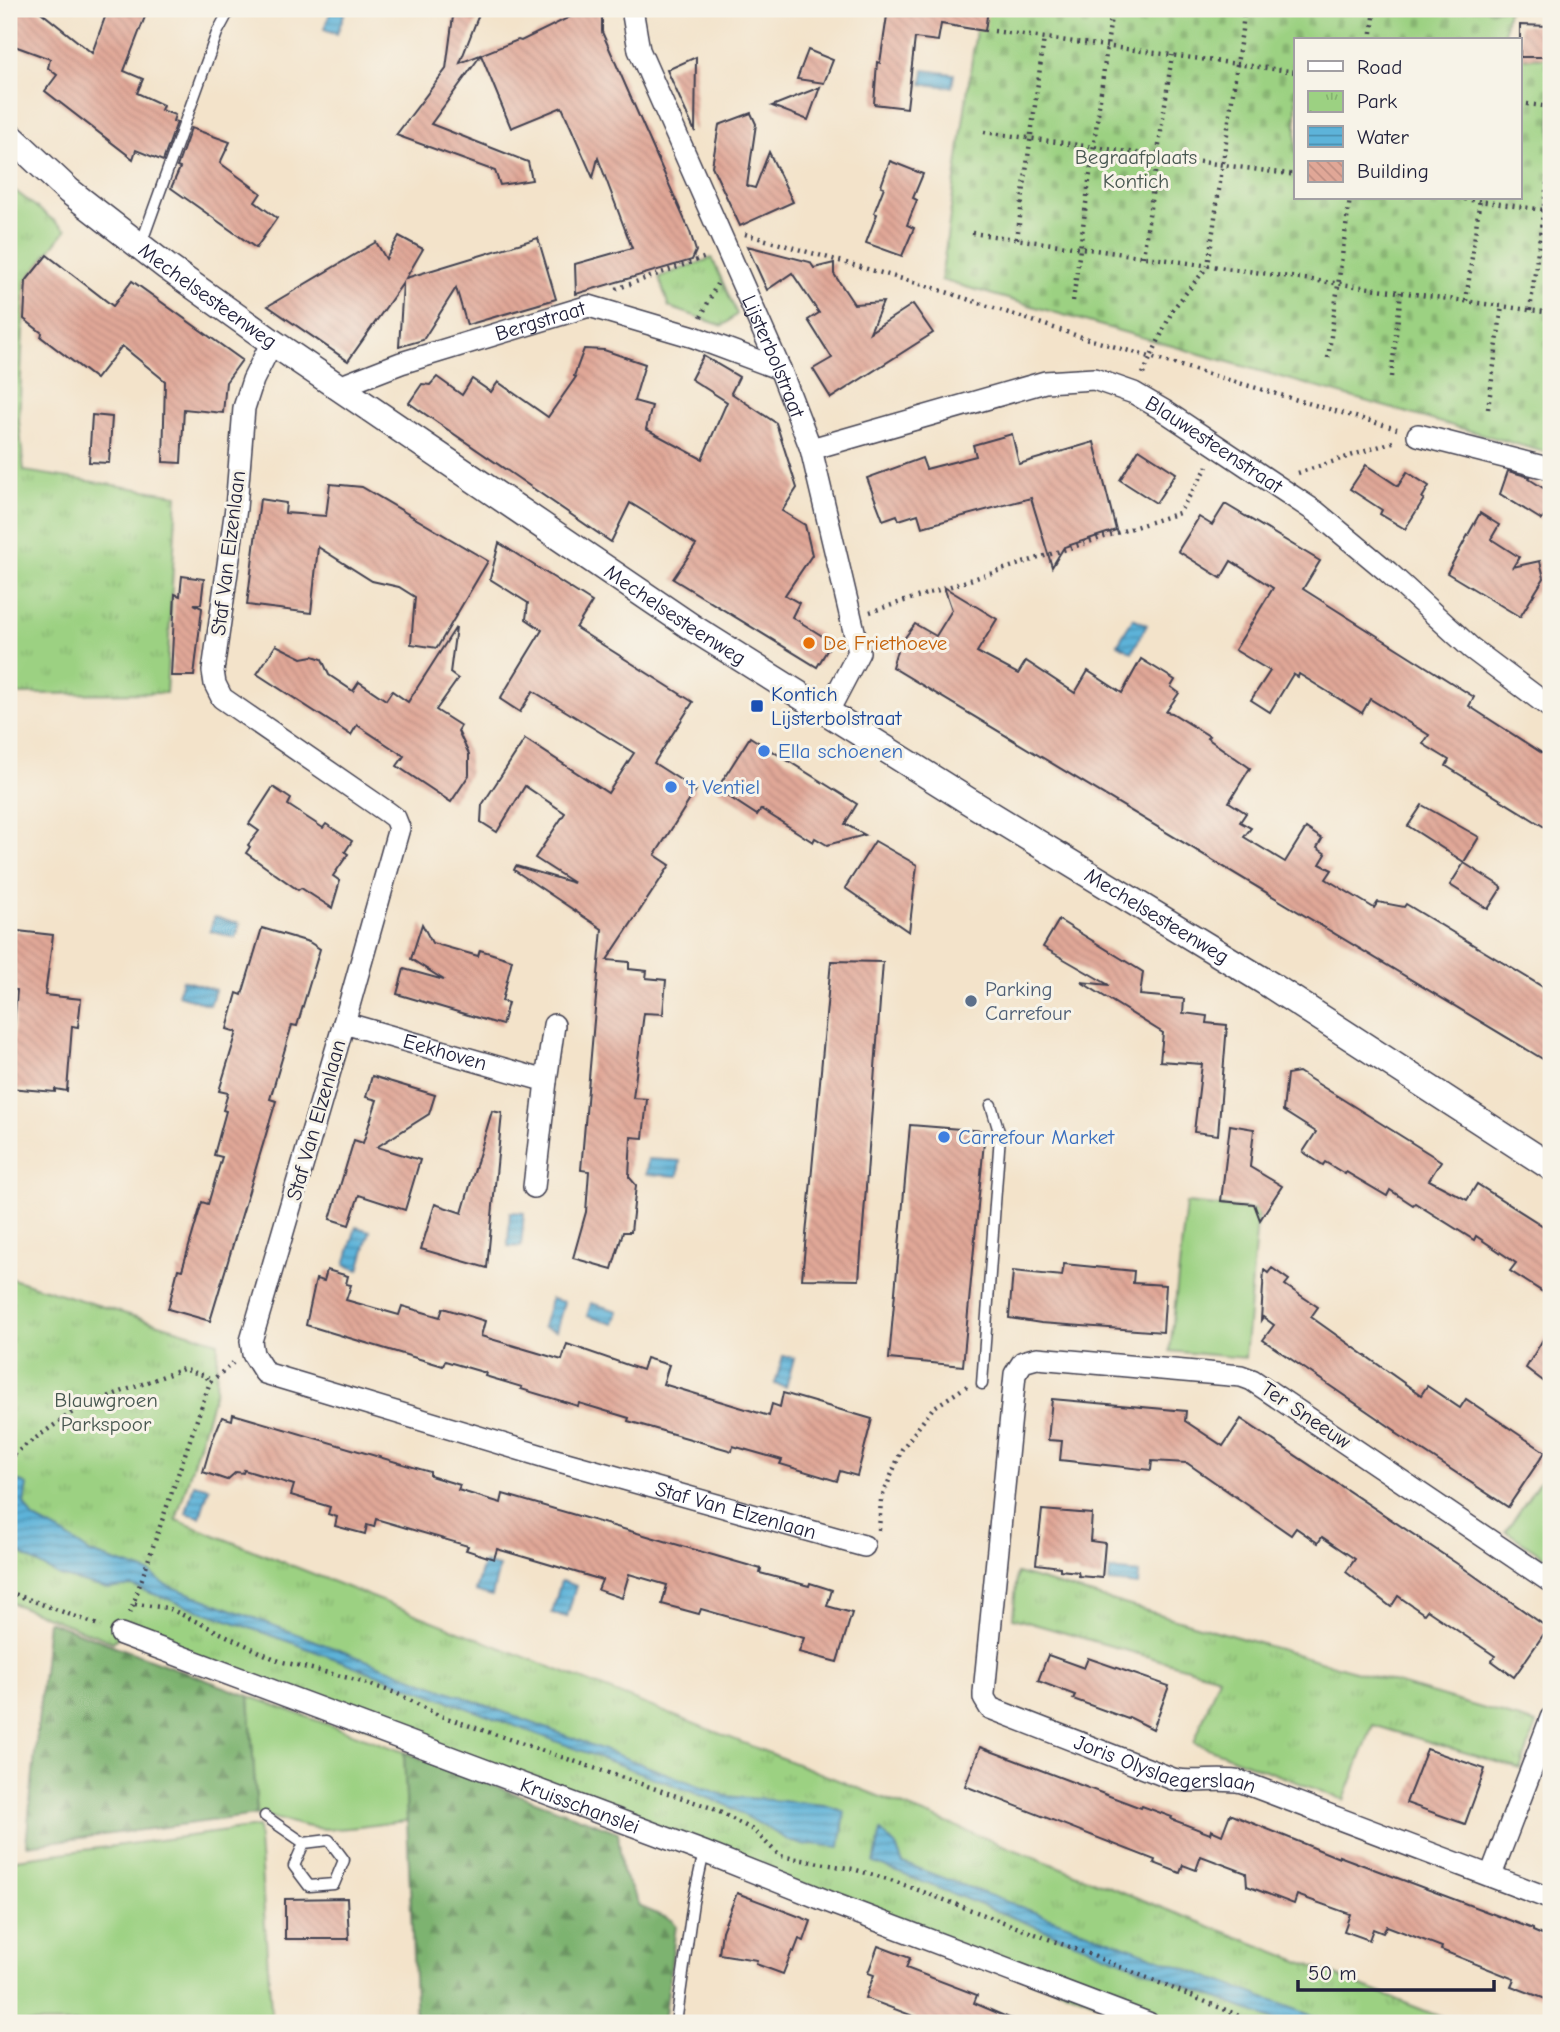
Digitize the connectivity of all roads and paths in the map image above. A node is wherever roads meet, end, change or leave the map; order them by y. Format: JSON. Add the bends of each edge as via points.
{"nodes":[{"id":1,"x":230,"y":9,"type":"edge"},
{"id":2,"x":632,"y":9,"type":"edge"},
{"id":3,"x":1112,"y":9,"type":"edge"},
{"id":4,"x":1245,"y":9,"type":"edge"},
{"id":5,"x":1375,"y":9,"type":"edge"},
{"id":6,"x":994,"y":31,"type":"dead end"},
{"id":7,"x":1044,"y":38,"type":"junction"},
{"id":8,"x":1371,"y":38,"type":"edge"},
{"id":9,"x":1107,"y":47,"type":"junction"},
{"id":10,"x":1172,"y":55,"type":"junction"},
{"id":11,"x":1238,"y":64,"type":"junction"},
{"id":12,"x":1294,"y":72,"type":"edge"},
{"id":13,"x":1522,"y":103,"type":"edge"},
{"id":14,"x":1551,"y":107,"type":"edge"},
{"id":15,"x":984,"y":132,"type":"dead end"},
{"id":16,"x":9,"y":135,"type":"edge"},
{"id":17,"x":1031,"y":139,"type":"junction"},
{"id":18,"x":1093,"y":148,"type":"junction"},
{"id":19,"x":1551,"y":154,"type":"edge"},
{"id":20,"x":9,"y":155,"type":"edge"},
{"id":21,"x":1158,"y":157,"type":"junction"},
{"id":22,"x":1224,"y":165,"type":"junction"},
{"id":23,"x":1294,"y":176,"type":"edge"},
{"id":24,"x":69,"y":191,"type":"junction"},
{"id":25,"x":1350,"y":200,"type":"edge"},
{"id":26,"x":1480,"y":200,"type":"edge"},
{"id":27,"x":1486,"y":200,"type":"edge"},
{"id":28,"x":1544,"y":210,"type":"junction"},
{"id":29,"x":1551,"y":211,"type":"edge"},
{"id":30,"x":716,"y":225,"type":"junction"},
{"id":31,"x":972,"y":233,"type":"dead end"},
{"id":32,"x":1017,"y":239,"type":"junction"},
{"id":33,"x":140,"y":247,"type":"junction"},
{"id":34,"x":1080,"y":248,"type":"junction"},
{"id":35,"x":714,"y":255,"type":"junction"},
{"id":36,"x":1143,"y":257,"type":"junction"},
{"id":37,"x":1208,"y":265,"type":"junction"},
{"id":38,"x":718,"y":283,"type":"dead end"},
{"id":39,"x":1338,"y":283,"type":"junction"},
{"id":40,"x":1402,"y":292,"type":"junction"},
{"id":41,"x":1073,"y":301,"type":"dead end"},
{"id":42,"x":1466,"y":301,"type":"junction"},
{"id":43,"x":589,"y":306,"type":"junction"},
{"id":44,"x":1502,"y":306,"type":"junction"},
{"id":45,"x":1530,"y":310,"type":"junction"},
{"id":46,"x":1551,"y":313,"type":"edge"},
{"id":47,"x":694,"y":337,"type":"junction"},
{"id":48,"x":272,"y":342,"type":"junction"},
{"id":49,"x":1150,"y":357,"type":"junction"},
{"id":50,"x":1328,"y":358,"type":"dead end"},
{"id":51,"x":780,"y":369,"type":"junction"},
{"id":52,"x":1391,"y":377,"type":"dead end"},
{"id":53,"x":339,"y":387,"type":"junction"},
{"id":54,"x":1551,"y":406,"type":"edge"},
{"id":55,"x":1488,"y":409,"type":"dead end"},
{"id":56,"x":1548,"y":425,"type":"dead end"},
{"id":57,"x":1418,"y":435,"type":"junction"},
{"id":58,"x":1220,"y":447,"type":"junction"},
{"id":59,"x":811,"y":449,"type":"junction"},
{"id":60,"x":1551,"y":469,"type":"edge"},
{"id":61,"x":1283,"y":489,"type":"junction"},
{"id":62,"x":851,"y":618,"type":"junction"},
{"id":63,"x":1551,"y":708,"type":"edge"},
{"id":64,"x":827,"y":713,"type":"junction"},
{"id":65,"x":344,"y":1023,"type":"junction"},
{"id":66,"x":554,"y":1025,"type":"dead end"},
{"id":67,"x":545,"y":1082,"type":"junction"},
{"id":68,"x":990,"y":1105,"type":"dead end"},
{"id":69,"x":1551,"y":1167,"type":"edge"},
{"id":70,"x":534,"y":1187,"type":"dead end"},
{"id":71,"x":253,"y":1354,"type":"junction"},
{"id":72,"x":210,"y":1382,"type":"junction"},
{"id":73,"x":982,"y":1384,"type":"joint"},
{"id":74,"x":9,"y":1460,"type":"edge"},
{"id":75,"x":1004,"y":1486,"type":"joint"},
{"id":76,"x":864,"y":1546,"type":"joint"},
{"id":77,"x":1551,"y":1582,"type":"edge"},
{"id":78,"x":9,"y":1592,"type":"edge"},
{"id":79,"x":121,"y":1634,"type":"joint"},
{"id":80,"x":1551,"y":1718,"type":"edge"},
{"id":81,"x":1545,"y":1753,"type":"edge"},
{"id":82,"x":265,"y":1816,"type":"dead end"},
{"id":83,"x":304,"y":1843,"type":"junction"},
{"id":84,"x":704,"y":1852,"type":"junction"},
{"id":85,"x":1491,"y":1875,"type":"junction"},
{"id":86,"x":1551,"y":1899,"type":"edge"},
{"id":87,"x":676,"y":2023,"type":"edge"},
{"id":88,"x":1148,"y":2023,"type":"edge"},
{"id":89,"x":1252,"y":2023,"type":"edge"}],
"edges":[{"from":1,"to":33,"type":"lane","via":[[217,33]]},
{"from":2,"to":30,"type":"street","name":"Lijsterbolstraat","via":[[639,50]]},
{"from":3,"to":9,"type":"path"},
{"from":4,"to":11,"type":"path"},
{"from":5,"to":8,"type":"path"},
{"from":6,"to":7,"type":"path"},
{"from":7,"to":9,"type":"path"},
{"from":7,"to":17,"type":"path"},
{"from":9,"to":10,"type":"path"},
{"from":9,"to":18,"type":"path"},
{"from":10,"to":11,"type":"path"},
{"from":10,"to":21,"type":"path"},
{"from":11,"to":12,"type":"path"},
{"from":11,"to":22,"type":"path"},
{"from":13,"to":14,"type":"path"},
{"from":15,"to":17,"type":"path"},
{"from":16,"to":24,"type":"street","name":"Mechelsesteenweg"},
{"from":17,"to":18,"type":"path"},
{"from":17,"to":32,"type":"path"},
{"from":18,"to":21,"type":"path"},
{"from":18,"to":34,"type":"path"},
{"from":19,"to":28,"type":"path"},
{"from":20,"to":24,"type":"street","name":"Mechelsesteenweg"},
{"from":21,"to":22,"type":"path"},
{"from":21,"to":36,"type":"path"},
{"from":22,"to":23,"type":"path"},
{"from":22,"to":37,"type":"path"},
{"from":24,"to":33,"type":"street","name":"Mechelsesteenweg"},
{"from":25,"to":39,"type":"path"},
{"from":26,"to":42,"type":"path"},
{"from":27,"to":28,"type":"path"},
{"from":28,"to":29,"type":"path"},
{"from":28,"to":45,"type":"path"},
{"from":30,"to":35,"type":"street","name":"Lijsterbolstraat"},
{"from":30,"to":49,"type":"path"},
{"from":31,"to":32,"type":"path"},
{"from":32,"to":34,"type":"path"},
{"from":33,"to":48,"type":"street","name":"Mechelsesteenweg"},
{"from":34,"to":36,"type":"path"},
{"from":34,"to":41,"type":"path"},
{"from":35,"to":43,"type":"path","via":[[622,285]]},
{"from":35,"to":51,"type":"street","name":"Lijsterbolstraat"},
{"from":36,"to":37,"type":"path"},
{"from":37,"to":39,"type":"path"},
{"from":37,"to":49,"type":"path","via":[[1172,309]]},
{"from":38,"to":47,"type":"path"},
{"from":39,"to":40,"type":"path"},
{"from":39,"to":50,"type":"path"},
{"from":40,"to":42,"type":"path"},
{"from":40,"to":52,"type":"path"},
{"from":42,"to":44,"type":"path"},
{"from":43,"to":47,"type":"street","name":"Bergstraat"},
{"from":43,"to":53,"type":"street","name":"Bergstraat","via":[[401,363]]},
{"from":44,"to":45,"type":"path"},
{"from":44,"to":55,"type":"path"},
{"from":45,"to":46,"type":"path"},
{"from":47,"to":51,"type":"street","name":"Bergstraat"},
{"from":48,"to":53,"type":"street","name":"Mechelsesteenweg"},
{"from":48,"to":65,"type":"street","name":"Staf Van Elzenlaan","via":[[244,408],[236,508],[213,671],[222,698],[387,812],[399,828]]},
{"from":49,"to":57,"type":"path"},
{"from":51,"to":59,"type":"street","name":"Lijsterbolstraat"},
{"from":53,"to":64,"type":"street","name":"Mechelsesteenweg","via":[[693,628]]},
{"from":54,"to":56,"type":"path"},
{"from":57,"to":60,"type":"street"},
{"from":57,"to":61,"type":"path","via":[[1300,471]]},
{"from":58,"to":59,"type":"street","name":"Blauwesteenstraat","via":[[1134,393],[1094,379],[1045,382]]},
{"from":58,"to":61,"type":"street","name":"Blauwesteenstraat"},
{"from":58,"to":62,"type":"path","via":[[1179,513]]},
{"from":59,"to":62,"type":"street","name":"Lijsterbolstraat"},
{"from":61,"to":63,"type":"street","name":"Blauwesteenstraat","via":[[1352,541],[1471,648]]},
{"from":62,"to":64,"type":"street","name":"Lijsterbolstraat","via":[[859,652]]},
{"from":64,"to":69,"type":"street","name":"Mechelsesteenweg","via":[[1272,986]]},
{"from":65,"to":67,"type":"street","name":"Eekhoven"},
{"from":65,"to":71,"type":"street","name":"Staf Van Elzenlaan","via":[[251,1341]]},
{"from":66,"to":67,"type":"street"},
{"from":67,"to":70,"type":"street"},
{"from":68,"to":73,"type":"lane","via":[[1000,1135]]},
{"from":71,"to":72,"type":"path","via":[[229,1364]]},
{"from":71,"to":76,"type":"street","name":"Staf Van Elzenlaan","via":[[265,1373]]},
{"from":72,"to":74,"type":"path","via":[[206,1376],[183,1369],[80,1407]]},
{"from":72,"to":89,"type":"path","via":[[135,1604],[168,1608],[279,1661],[373,1685],[438,1715],[712,1808],[753,1830],[780,1856],[894,1881],[1091,1955]]},
{"from":73,"to":76,"type":"path","via":[[970,1384],[933,1408],[902,1448],[881,1500],[878,1548]]},
{"from":75,"to":77,"type":"street","name":"Ter Sneeuw","via":[[1013,1385],[1023,1362],[1037,1358],[1245,1377]]},
{"from":75,"to":85,"type":"street","name":"Joris Olyslaegerslaan","via":[[984,1693],[990,1709],[1173,1779],[1242,1782]]},
{"from":78,"to":79,"type":"path"},
{"from":79,"to":84,"type":"street","name":"Kruisschanslei"},
{"from":80,"to":81,"type":"street"},
{"from":81,"to":85,"type":"street"},
{"from":82,"to":83,"type":"lane"},
{"from":83,"to":83,"type":"lane","via":[[294,1866],[309,1886],[334,1884],[344,1860],[329,1840]]},
{"from":84,"to":87,"type":"lane"},
{"from":84,"to":88,"type":"street","name":"Kruisschanslei"},
{"from":85,"to":86,"type":"street","name":"Joris Olyslaegerslaan"}]}
